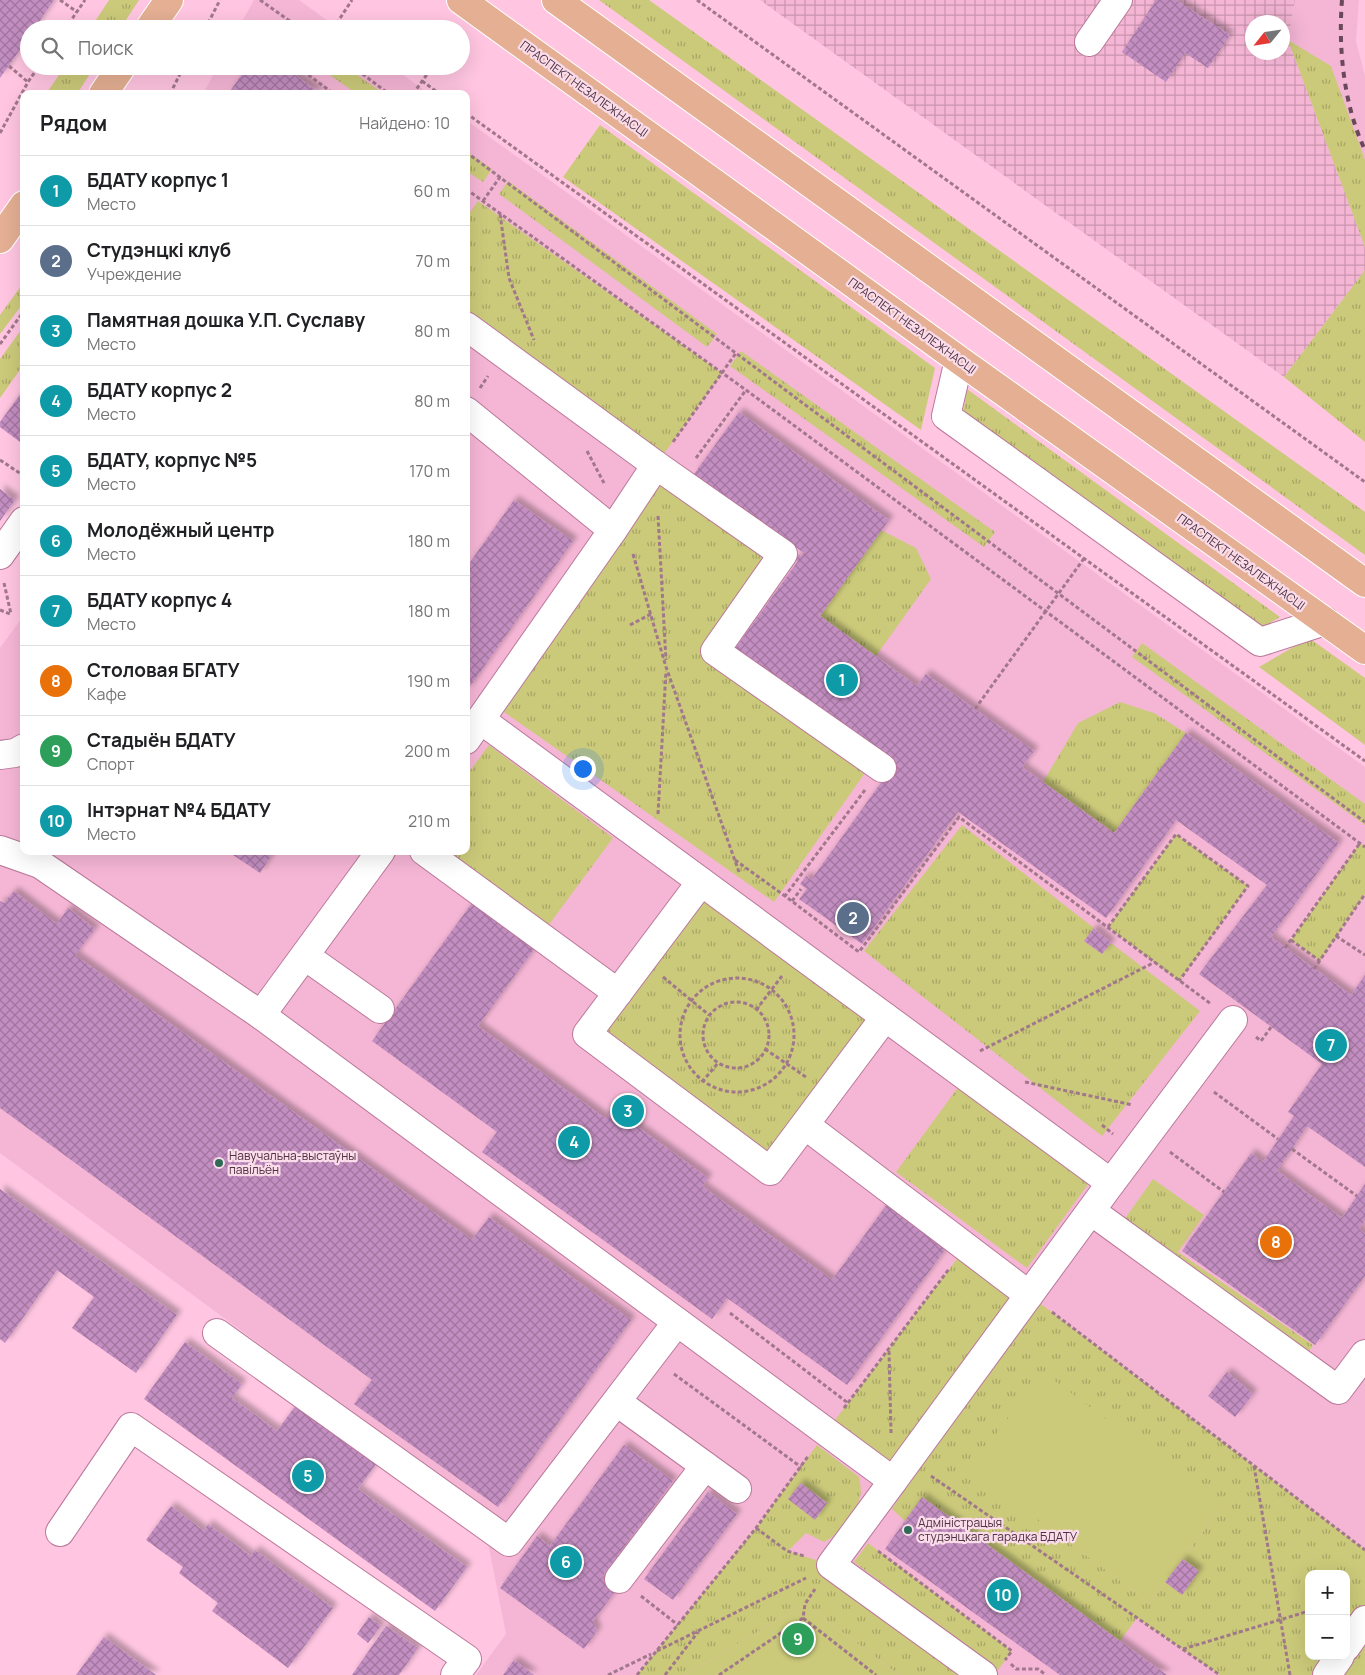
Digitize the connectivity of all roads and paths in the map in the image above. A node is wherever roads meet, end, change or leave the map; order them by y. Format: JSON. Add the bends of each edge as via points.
{"nodes":[{"id":1,"x":60,"y":0,"type":"edge"},
{"id":2,"x":85,"y":0,"type":"edge"},
{"id":3,"x":168,"y":0,"type":"edge"},
{"id":4,"x":220,"y":0,"type":"edge"},
{"id":5,"x":260,"y":0,"type":"edge"},
{"id":6,"x":352,"y":0,"type":"edge"},
{"id":7,"x":460,"y":0,"type":"edge"},
{"id":8,"x":556,"y":0,"type":"edge"},
{"id":9,"x":697,"y":0,"type":"edge"},
{"id":10,"x":1118,"y":0,"type":"edge"},
{"id":11,"x":76,"y":12,"type":"junction"},
{"id":12,"x":71,"y":20,"type":"edge"},
{"id":13,"x":154,"y":20,"type":"edge"},
{"id":14,"x":210,"y":20,"type":"edge"},
{"id":15,"x":288,"y":20,"type":"edge"},
{"id":16,"x":339,"y":20,"type":"edge"},
{"id":17,"x":1089,"y":42,"type":"dead end"},
{"id":18,"x":9,"y":66,"type":"dead end"},
{"id":19,"x":33,"y":75,"type":"edge"},
{"id":20,"x":116,"y":75,"type":"edge"},
{"id":21,"x":180,"y":75,"type":"edge"},
{"id":22,"x":307,"y":75,"type":"edge"},
{"id":23,"x":364,"y":75,"type":"edge"},
{"id":24,"x":426,"y":75,"type":"edge"},
{"id":25,"x":422,"y":81,"type":"junction"},
{"id":26,"x":28,"y":82,"type":"junction"},
{"id":27,"x":24,"y":90,"type":"edge"},
{"id":28,"x":106,"y":90,"type":"edge"},
{"id":29,"x":172,"y":90,"type":"edge"},
{"id":30,"x":328,"y":90,"type":"edge"},
{"id":31,"x":383,"y":90,"type":"edge"},
{"id":32,"x":416,"y":90,"type":"edge"},
{"id":33,"x":434,"y":90,"type":"edge"},
{"id":34,"x":20,"y":97,"type":"edge"},
{"id":35,"x":470,"y":116,"type":"edge"},
{"id":36,"x":0,"y":133,"type":"edge"},
{"id":37,"x":470,"y":155,"type":"edge"},
{"id":38,"x":500,"y":177,"type":"junction"},
{"id":39,"x":470,"y":192,"type":"edge"},
{"id":40,"x":483,"y":201,"type":"junction"},
{"id":41,"x":20,"y":211,"type":"edge"},
{"id":42,"x":500,"y":213,"type":"junction"},
{"id":43,"x":0,"y":238,"type":"edge"},
{"id":44,"x":20,"y":316,"type":"edge"},
{"id":45,"x":470,"y":329,"type":"edge"},
{"id":46,"x":0,"y":344,"type":"edge"},
{"id":47,"x":537,"y":347,"type":"dead end"},
{"id":48,"x":736,"y":353,"type":"junction"},
{"id":49,"x":504,"y":354,"type":"junction"},
{"id":50,"x":959,"y":360,"type":"junction"},
{"id":51,"x":722,"y":372,"type":"junction"},
{"id":52,"x":746,"y":390,"type":"junction"},
{"id":53,"x":472,"y":401,"type":"edge"},
{"id":54,"x":586,"y":450,"type":"dead end"},
{"id":55,"x":0,"y":460,"type":"edge"},
{"id":56,"x":656,"y":465,"type":"junction"},
{"id":57,"x":20,"y":473,"type":"edge"},
{"id":58,"x":679,"y":481,"type":"junction"},
{"id":59,"x":1365,"y":482,"type":"edge"},
{"id":60,"x":658,"y":510,"type":"dead end"},
{"id":61,"x":617,"y":523,"type":"junction"},
{"id":62,"x":20,"y":529,"type":"edge"},
{"id":63,"x":1104,"y":530,"type":"junction"},
{"id":64,"x":1084,"y":558,"type":"junction"},
{"id":65,"x":1,"y":565,"type":"edge"},
{"id":66,"x":1365,"y":583,"type":"edge"},
{"id":67,"x":1058,"y":594,"type":"junction"},
{"id":68,"x":0,"y":610,"type":"edge"},
{"id":69,"x":1046,"y":611,"type":"junction"},
{"id":70,"x":651,"y":614,"type":"junction"},
{"id":71,"x":1325,"y":621,"type":"junction"},
{"id":72,"x":630,"y":625,"type":"dead end"},
{"id":73,"x":1365,"y":650,"type":"edge"},
{"id":74,"x":666,"y":667,"type":"junction"},
{"id":75,"x":975,"y":709,"type":"dead end"},
{"id":76,"x":474,"y":730,"type":"edge"},
{"id":77,"x":20,"y":750,"type":"edge"},
{"id":78,"x":0,"y":755,"type":"edge"},
{"id":79,"x":1365,"y":761,"type":"edge"},
{"id":80,"x":882,"y":768,"type":"joint"},
{"id":81,"x":1365,"y":822,"type":"edge"},
{"id":82,"x":1360,"y":843,"type":"junction"},
{"id":83,"x":1365,"y":847,"type":"edge"},
{"id":84,"x":657,"y":849,"type":"junction"},
{"id":85,"x":0,"y":850,"type":"edge"},
{"id":86,"x":378,"y":855,"type":"edge"},
{"id":87,"x":429,"y":855,"type":"edge"},
{"id":88,"x":734,"y":860,"type":"junction"},
{"id":89,"x":741,"y":876,"type":"dead end"},
{"id":90,"x":701,"y":882,"type":"junction"},
{"id":91,"x":800,"y":889,"type":"dead end"},
{"id":92,"x":1365,"y":894,"type":"edge"},
{"id":93,"x":785,"y":896,"type":"junction"},
{"id":94,"x":792,"y":901,"type":"junction"},
{"id":95,"x":1108,"y":927,"type":"junction"},
{"id":96,"x":1336,"y":936,"type":"junction"},
{"id":97,"x":1290,"y":940,"type":"junction"},
{"id":98,"x":1285,"y":948,"type":"dead end"},
{"id":99,"x":1365,"y":955,"type":"edge"},
{"id":100,"x":305,"y":956,"type":"junction"},
{"id":101,"x":642,"y":960,"type":"junction"},
{"id":102,"x":1320,"y":960,"type":"junction"},
{"id":103,"x":1155,"y":962,"type":"junction"},
{"id":104,"x":1314,"y":969,"type":"dead end"},
{"id":105,"x":1179,"y":981,"type":"junction"},
{"id":106,"x":618,"y":993,"type":"junction"},
{"id":107,"x":692,"y":1000,"type":"junction"},
{"id":108,"x":380,"y":1009,"type":"dead end"},
{"id":109,"x":261,"y":1015,"type":"junction"},
{"id":110,"x":709,"y":1015,"type":"junction"},
{"id":111,"x":885,"y":1017,"type":"junction"},
{"id":112,"x":1233,"y":1020,"type":"junction"},
{"id":113,"x":1272,"y":1026,"type":"dead end"},
{"id":114,"x":765,"y":1049,"type":"junction"},
{"id":115,"x":786,"y":1064,"type":"junction"},
{"id":116,"x":951,"y":1066,"type":"junction"},
{"id":117,"x":1191,"y":1076,"type":"junction"},
{"id":118,"x":1019,"y":1080,"type":"dead end"},
{"id":119,"x":829,"y":1093,"type":"junction"},
{"id":120,"x":1164,"y":1112,"type":"junction"},
{"id":121,"x":805,"y":1125,"type":"junction"},
{"id":122,"x":1147,"y":1135,"type":"junction"},
{"id":123,"x":1278,"y":1140,"type":"dead end"},
{"id":124,"x":1292,"y":1149,"type":"dead end"},
{"id":125,"x":1111,"y":1184,"type":"junction"},
{"id":126,"x":1224,"y":1192,"type":"dead end"},
{"id":127,"x":1357,"y":1196,"type":"dead end"},
{"id":128,"x":1091,"y":1211,"type":"junction"},
{"id":129,"x":966,"y":1247,"type":"junction"},
{"id":130,"x":1029,"y":1295,"type":"junction"},
{"id":131,"x":730,"y":1313,"type":"dead end"},
{"id":132,"x":677,"y":1322,"type":"junction"},
{"id":133,"x":217,"y":1333,"type":"dead end"},
{"id":134,"x":888,"y":1350,"type":"junction"},
{"id":135,"x":1365,"y":1354,"type":"edge"},
{"id":136,"x":651,"y":1356,"type":"junction"},
{"id":137,"x":617,"y":1402,"type":"junction"},
{"id":138,"x":848,"y":1403,"type":"junction"},
{"id":139,"x":826,"y":1432,"type":"junction"},
{"id":140,"x":705,"y":1466,"type":"junction"},
{"id":141,"x":1254,"y":1466,"type":"junction"},
{"id":142,"x":800,"y":1467,"type":"junction"},
{"id":143,"x":900,"y":1471,"type":"junction"},
{"id":144,"x":737,"y":1490,"type":"dead end"},
{"id":145,"x":756,"y":1528,"type":"junction"},
{"id":146,"x":60,"y":1532,"type":"dead end"},
{"id":147,"x":872,"y":1547,"type":"dead end"},
{"id":148,"x":1365,"y":1550,"type":"edge"},
{"id":149,"x":831,"y":1565,"type":"junction"},
{"id":150,"x":619,"y":1579,"type":"joint"},
{"id":151,"x":805,"y":1604,"type":"dead end"},
{"id":152,"x":1305,"y":1612,"type":"edge"},
{"id":153,"x":802,"y":1618,"type":"junction"},
{"id":154,"x":1280,"y":1620,"type":"junction"},
{"id":155,"x":1365,"y":1620,"type":"edge"},
{"id":156,"x":678,"y":1625,"type":"junction"},
{"id":157,"x":699,"y":1630,"type":"junction"},
{"id":158,"x":1350,"y":1641,"type":"edge"},
{"id":159,"x":1182,"y":1649,"type":"junction"},
{"id":160,"x":1012,"y":1651,"type":"dead end"},
{"id":161,"x":654,"y":1653,"type":"junction"},
{"id":162,"x":1006,"y":1659,"type":"dead end"},
{"id":163,"x":1337,"y":1660,"type":"edge"},
{"id":164,"x":455,"y":1675,"type":"edge"},
{"id":165,"x":608,"y":1675,"type":"edge"},
{"id":166,"x":637,"y":1675,"type":"edge"},
{"id":167,"x":665,"y":1675,"type":"edge"},
{"id":168,"x":719,"y":1675,"type":"edge"},
{"id":169,"x":876,"y":1675,"type":"edge"},
{"id":170,"x":983,"y":1675,"type":"edge"},
{"id":171,"x":1046,"y":1675,"type":"edge"},
{"id":172,"x":1220,"y":1675,"type":"edge"},
{"id":173,"x":1290,"y":1675,"type":"edge"},
{"id":174,"x":1327,"y":1675,"type":"edge"}],
"edges":[{"from":1,"to":11,"type":"path"},
{"from":2,"to":11,"type":"path"},
{"from":3,"to":13,"type":"main road"},
{"from":4,"to":14,"type":"path"},
{"from":5,"to":15,"type":"path"},
{"from":6,"to":16,"type":"path"},
{"from":7,"to":50,"type":"main road","name":"ПРАСПЕКТ НЕЗАЛЕЖНАСЦІ"},
{"from":8,"to":66,"type":"main road"},
{"from":9,"to":59,"type":"path"},
{"from":10,"to":17,"type":"lane"},
{"from":11,"to":12,"type":"path"},
{"from":18,"to":26,"type":"path"},
{"from":19,"to":26,"type":"path"},
{"from":20,"to":28,"type":"main road"},
{"from":21,"to":29,"type":"path"},
{"from":22,"to":30,"type":"path"},
{"from":23,"to":31,"type":"path"},
{"from":24,"to":25,"type":"path"},
{"from":25,"to":32,"type":"path"},
{"from":25,"to":33,"type":"path"},
{"from":26,"to":27,"type":"path"},
{"from":34,"to":36,"type":"path"},
{"from":35,"to":64,"type":"path"},
{"from":37,"to":38,"type":"path"},
{"from":38,"to":40,"type":"path"},
{"from":38,"to":48,"type":"path"},
{"from":39,"to":40,"type":"path"},
{"from":40,"to":42,"type":"path"},
{"from":41,"to":43,"type":"main road"},
{"from":42,"to":47,"type":"path","via":[[509,278]]},
{"from":42,"to":51,"type":"path"},
{"from":44,"to":46,"type":"path"},
{"from":45,"to":49,"type":"lane"},
{"from":48,"to":51,"type":"path"},
{"from":48,"to":67,"type":"path"},
{"from":49,"to":53,"type":"path"},
{"from":49,"to":56,"type":"lane"},
{"from":50,"to":63,"type":"lane","via":[[946,416]]},
{"from":50,"to":71,"type":"main road","name":"ПРАСПЕКТ НЕЗАЛЕЖНАСЦІ"},
{"from":51,"to":52,"type":"path"},
{"from":51,"to":56,"type":"path"},
{"from":52,"to":58,"type":"path"},
{"from":52,"to":69,"type":"path"},
{"from":53,"to":61,"type":"lane"},
{"from":54,"to":61,"type":"path"},
{"from":55,"to":57,"type":"path"},
{"from":56,"to":58,"type":"lane"},
{"from":56,"to":61,"type":"lane"},
{"from":58,"to":80,"type":"lane","via":[[783,554],[715,651]]},
{"from":60,"to":74,"type":"path"},
{"from":61,"to":70,"type":"path"},
{"from":61,"to":76,"type":"lane"},
{"from":62,"to":65,"type":"lane"},
{"from":63,"to":64,"type":"path"},
{"from":63,"to":71,"type":"lane","via":[[1260,642]]},
{"from":64,"to":67,"type":"path"},
{"from":64,"to":79,"type":"path"},
{"from":65,"to":68,"type":"path","via":[[11,614]]},
{"from":67,"to":69,"type":"path"},
{"from":67,"to":81,"type":"path"},
{"from":69,"to":75,"type":"path"},
{"from":69,"to":82,"type":"path"},
{"from":70,"to":72,"type":"path"},
{"from":70,"to":74,"type":"path"},
{"from":71,"to":73,"type":"main road","name":"ПРАСПЕКТ НЕЗАЛЕЖНАСЦІ"},
{"from":74,"to":84,"type":"path"},
{"from":74,"to":88,"type":"path"},
{"from":76,"to":84,"type":"lane"},
{"from":77,"to":78,"type":"lane"},
{"from":80,"to":93,"type":"path"},
{"from":82,"to":83,"type":"path"},
{"from":82,"to":97,"type":"path"},
{"from":84,"to":90,"type":"lane"},
{"from":85,"to":109,"type":"lane","via":[[40,864]]},
{"from":86,"to":100,"type":"lane"},
{"from":87,"to":106,"type":"lane"},
{"from":88,"to":89,"type":"path"},
{"from":88,"to":93,"type":"path"},
{"from":90,"to":101,"type":"lane"},
{"from":90,"to":111,"type":"lane"},
{"from":91,"to":94,"type":"path"},
{"from":92,"to":96,"type":"path"},
{"from":93,"to":94,"type":"path"},
{"from":94,"to":95,"type":"path","via":[[859,952],[959,817]]},
{"from":95,"to":103,"type":"path"},
{"from":95,"to":105,"type":"path","via":[[1176,834],[1248,886]]},
{"from":96,"to":99,"type":"path"},
{"from":96,"to":102,"type":"path"},
{"from":97,"to":98,"type":"path"},
{"from":97,"to":102,"type":"path"},
{"from":100,"to":108,"type":"lane"},
{"from":100,"to":109,"type":"lane"},
{"from":101,"to":106,"type":"lane"},
{"from":101,"to":107,"type":"path"},
{"from":102,"to":104,"type":"path"},
{"from":103,"to":105,"type":"path"},
{"from":103,"to":116,"type":"path"},
{"from":105,"to":112,"type":"path"},
{"from":106,"to":121,"type":"lane","via":[[587,1034],[770,1171]]},
{"from":107,"to":110,"type":"path"},
{"from":107,"to":115,"type":"path","via":[[704,988],[720,980],[756,981],[772,989],[783,1001],[793,1024],[792,1048]]},
{"from":107,"to":115,"type":"path","via":[[683,1016],[680,1034],[683,1052],[691,1068],[704,1081],[721,1089],[739,1092],[758,1088],[774,1078]]},
{"from":109,"to":132,"type":"lane"},
{"from":110,"to":114,"type":"path","via":[[727,1004],[748,1004],[763,1018],[768,1028]]},
{"from":110,"to":114,"type":"path","via":[[703,1036],[710,1056],[718,1063],[740,1068],[759,1058]]},
{"from":111,"to":116,"type":"lane"},
{"from":111,"to":119,"type":"lane"},
{"from":112,"to":113,"type":"path","via":[[1261,1041]]},
{"from":112,"to":117,"type":"lane"},
{"from":114,"to":115,"type":"path"},
{"from":115,"to":119,"type":"path"},
{"from":116,"to":125,"type":"lane"},
{"from":117,"to":120,"type":"lane"},
{"from":117,"to":123,"type":"path"},
{"from":118,"to":120,"type":"path"},
{"from":119,"to":121,"type":"lane"},
{"from":120,"to":122,"type":"lane"},
{"from":121,"to":129,"type":"lane"},
{"from":122,"to":125,"type":"lane"},
{"from":122,"to":126,"type":"path"},
{"from":124,"to":127,"type":"path"},
{"from":125,"to":128,"type":"lane"},
{"from":128,"to":130,"type":"lane"},
{"from":128,"to":135,"type":"lane","via":[[1338,1390]]},
{"from":129,"to":130,"type":"lane"},
{"from":129,"to":134,"type":"path"},
{"from":130,"to":141,"type":"path"},
{"from":130,"to":143,"type":"lane"},
{"from":131,"to":138,"type":"path"},
{"from":132,"to":136,"type":"lane"},
{"from":132,"to":139,"type":"lane"},
{"from":133,"to":137,"type":"lane","via":[[509,1542]]},
{"from":134,"to":138,"type":"path"},
{"from":134,"to":143,"type":"path"},
{"from":136,"to":137,"type":"lane"},
{"from":136,"to":142,"type":"path"},
{"from":137,"to":140,"type":"lane"},
{"from":138,"to":139,"type":"path"},
{"from":139,"to":142,"type":"path"},
{"from":139,"to":143,"type":"lane"},
{"from":140,"to":144,"type":"lane"},
{"from":140,"to":150,"type":"lane"},
{"from":141,"to":148,"type":"path"},
{"from":141,"to":154,"type":"path"},
{"from":142,"to":145,"type":"path"},
{"from":143,"to":149,"type":"lane"},
{"from":143,"to":159,"type":"path"},
{"from":145,"to":149,"type":"path","via":[[788,1550]]},
{"from":145,"to":156,"type":"path"},
{"from":146,"to":164,"type":"lane","via":[[131,1427],[467,1659]]},
{"from":147,"to":160,"type":"path"},
{"from":149,"to":157,"type":"path"},
{"from":149,"to":170,"type":"lane"},
{"from":150,"to":156,"type":"path"},
{"from":151,"to":153,"type":"path"},
{"from":152,"to":154,"type":"path"},
{"from":153,"to":168,"type":"path"},
{"from":153,"to":169,"type":"path"},
{"from":154,"to":159,"type":"path"},
{"from":154,"to":173,"type":"path"},
{"from":155,"to":158,"type":"lane"},
{"from":156,"to":161,"type":"path"},
{"from":157,"to":161,"type":"path"},
{"from":157,"to":167,"type":"path"},
{"from":159,"to":172,"type":"path"},
{"from":161,"to":165,"type":"path"},
{"from":161,"to":166,"type":"path"},
{"from":162,"to":171,"type":"path","via":[[1016,1669],[1038,1669]]},
{"from":163,"to":174,"type":"lane"}]}
